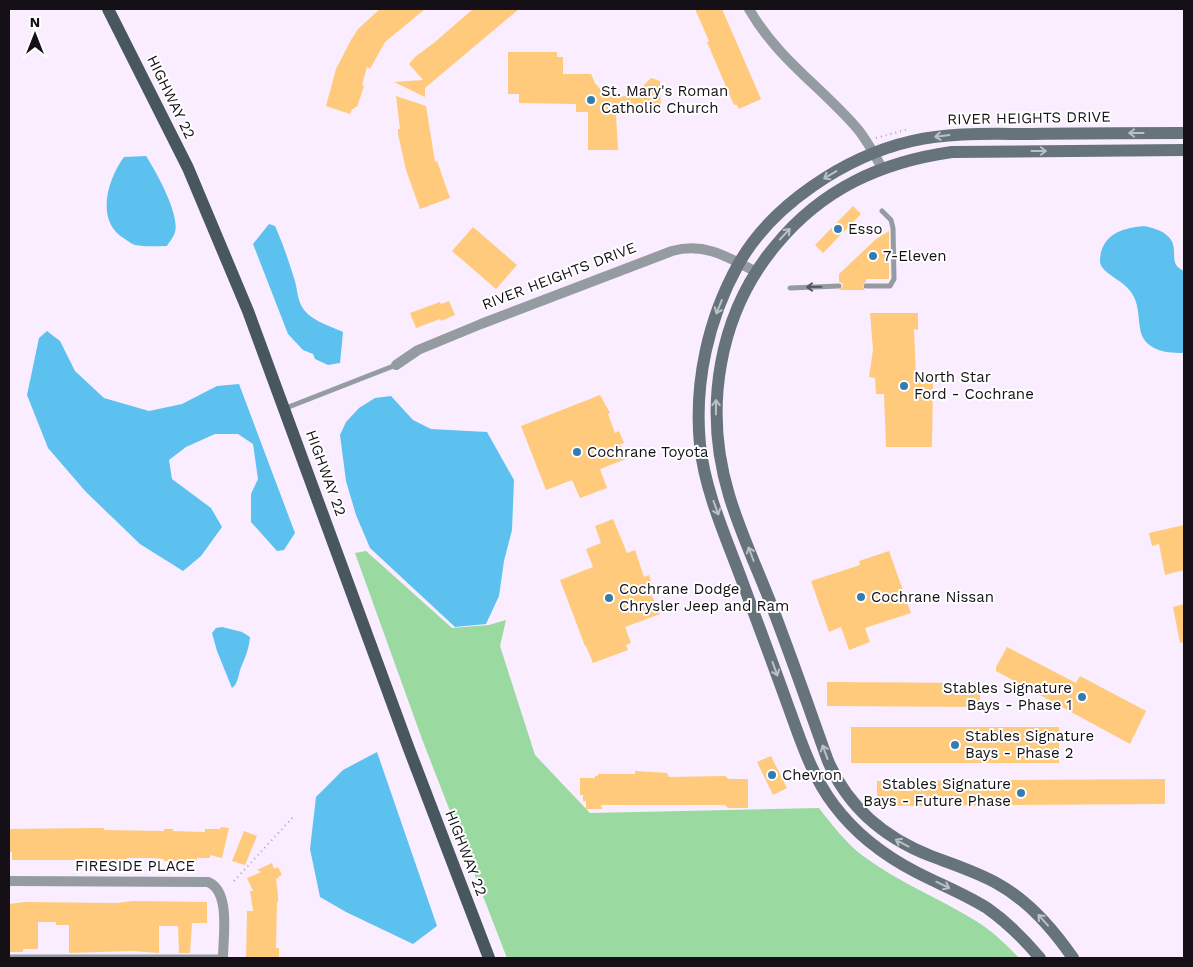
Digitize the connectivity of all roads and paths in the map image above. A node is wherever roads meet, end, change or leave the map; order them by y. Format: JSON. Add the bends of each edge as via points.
{"nodes":[{"id":1,"x":108,"y":9,"type":"edge"},
{"id":2,"x":749,"y":9,"type":"edge"},
{"id":3,"x":1184,"y":133,"type":"edge"},
{"id":4,"x":1184,"y":150,"type":"edge"},
{"id":5,"x":874,"y":152,"type":"junction"},
{"id":6,"x":882,"y":168,"type":"junction"},
{"id":7,"x":882,"y":211,"type":"dead end"},
{"id":8,"x":739,"y":263,"type":"junction"},
{"id":9,"x":756,"y":272,"type":"junction"},
{"id":10,"x":839,"y":286,"type":"dead end"},
{"id":11,"x":866,"y":286,"type":"dead end"},
{"id":12,"x":790,"y":288,"type":"dead end"},
{"id":13,"x":396,"y":365,"type":"joint"},
{"id":14,"x":285,"y":408,"type":"junction"},
{"id":15,"x":719,"y":456,"type":"junction"},
{"id":16,"x":703,"y":461,"type":"junction"},
{"id":17,"x":775,"y":616,"type":"junction"},
{"id":18,"x":758,"y":624,"type":"junction"},
{"id":19,"x":813,"y":720,"type":"junction"},
{"id":20,"x":796,"y":728,"type":"junction"},
{"id":21,"x":838,"y":780,"type":"junction"},
{"id":22,"x":824,"y":791,"type":"junction"},
{"id":23,"x":295,"y":815,"type":"dead end"},
{"id":24,"x":9,"y":881,"type":"edge"},
{"id":25,"x":234,"y":881,"type":"dead end"},
{"id":26,"x":9,"y":957,"type":"edge"},
{"id":27,"x":223,"y":958,"type":"edge"},
{"id":28,"x":490,"y":958,"type":"edge"},
{"id":29,"x":1040,"y":958,"type":"edge"},
{"id":30,"x":1073,"y":958,"type":"edge"}],
"edges":[{"from":1,"to":14,"type":"main road","name":"HIGHWAY 22","via":[[188,168]]},
{"from":2,"to":5,"type":"street","via":[[775,47],[857,127]]},
{"from":3,"to":5,"type":"street","name":"RIVER HEIGHTS DRIVE","one_way":true,"via":[[955,134],[910,141]]},
{"from":6,"to":4,"type":"street","one_way":true,"via":[[952,152]]},
{"from":5,"to":6,"type":"street"},
{"from":5,"to":8,"type":"street","name":"RIVER HEIGHTS DRIVE","one_way":true,"via":[[838,170],[800,196],[771,222]]},
{"from":9,"to":6,"type":"street","one_way":true,"via":[[781,238],[816,204]]},
{"from":7,"to":11,"type":"lane","via":[[891,220],[893,228],[894,279],[890,286]]},
{"from":8,"to":9,"type":"street","name":"RIVER HEIGHTS DRIVE"},
{"from":8,"to":13,"type":"street","name":"RIVER HEIGHTS DRIVE","via":[[701,248],[672,250],[418,350]]},
{"from":8,"to":16,"type":"street","name":"RIVER HEIGHTS DRIVE","one_way":true,"via":[[715,316],[705,355],[699,414]]},
{"from":15,"to":9,"type":"street","one_way":true,"via":[[716,406],[720,363],[733,318]]},
{"from":10,"to":12,"type":"lane","one_way":true},
{"from":13,"to":14,"type":"lane"},
{"from":14,"to":28,"type":"main road","name":"HIGHWAY 22","via":[[409,749]]},
{"from":15,"to":16,"type":"street"},
{"from":17,"to":15,"type":"street","one_way":true,"via":[[729,497]]},
{"from":16,"to":18,"type":"street","name":"RIVER HEIGHTS DRIVE","one_way":true,"via":[[712,498]]},
{"from":17,"to":18,"type":"street"},
{"from":17,"to":19,"type":"street"},
{"from":18,"to":20,"type":"street","name":"RIVER HEIGHTS DRIVE","one_way":true},
{"from":19,"to":20,"type":"street"},
{"from":21,"to":19,"type":"street","one_way":true},
{"from":20,"to":22,"type":"street","name":"RIVER HEIGHTS DRIVE"},
{"from":21,"to":22,"type":"street"},
{"from":30,"to":21,"type":"street","one_way":true,"via":[[1039,915],[1012,892],[984,876],[916,850],[886,833],[863,813]]},
{"from":22,"to":29,"type":"street","name":"RIVER HEIGHTS DRIVE","one_way":true,"via":[[850,823],[882,851],[984,906],[1023,938]]},
{"from":23,"to":25,"type":"path"},
{"from":24,"to":27,"type":"street","name":"FIRESIDE PLACE","via":[[208,882],[217,888],[222,899]]},
{"from":26,"to":27,"type":"lane"}]}
